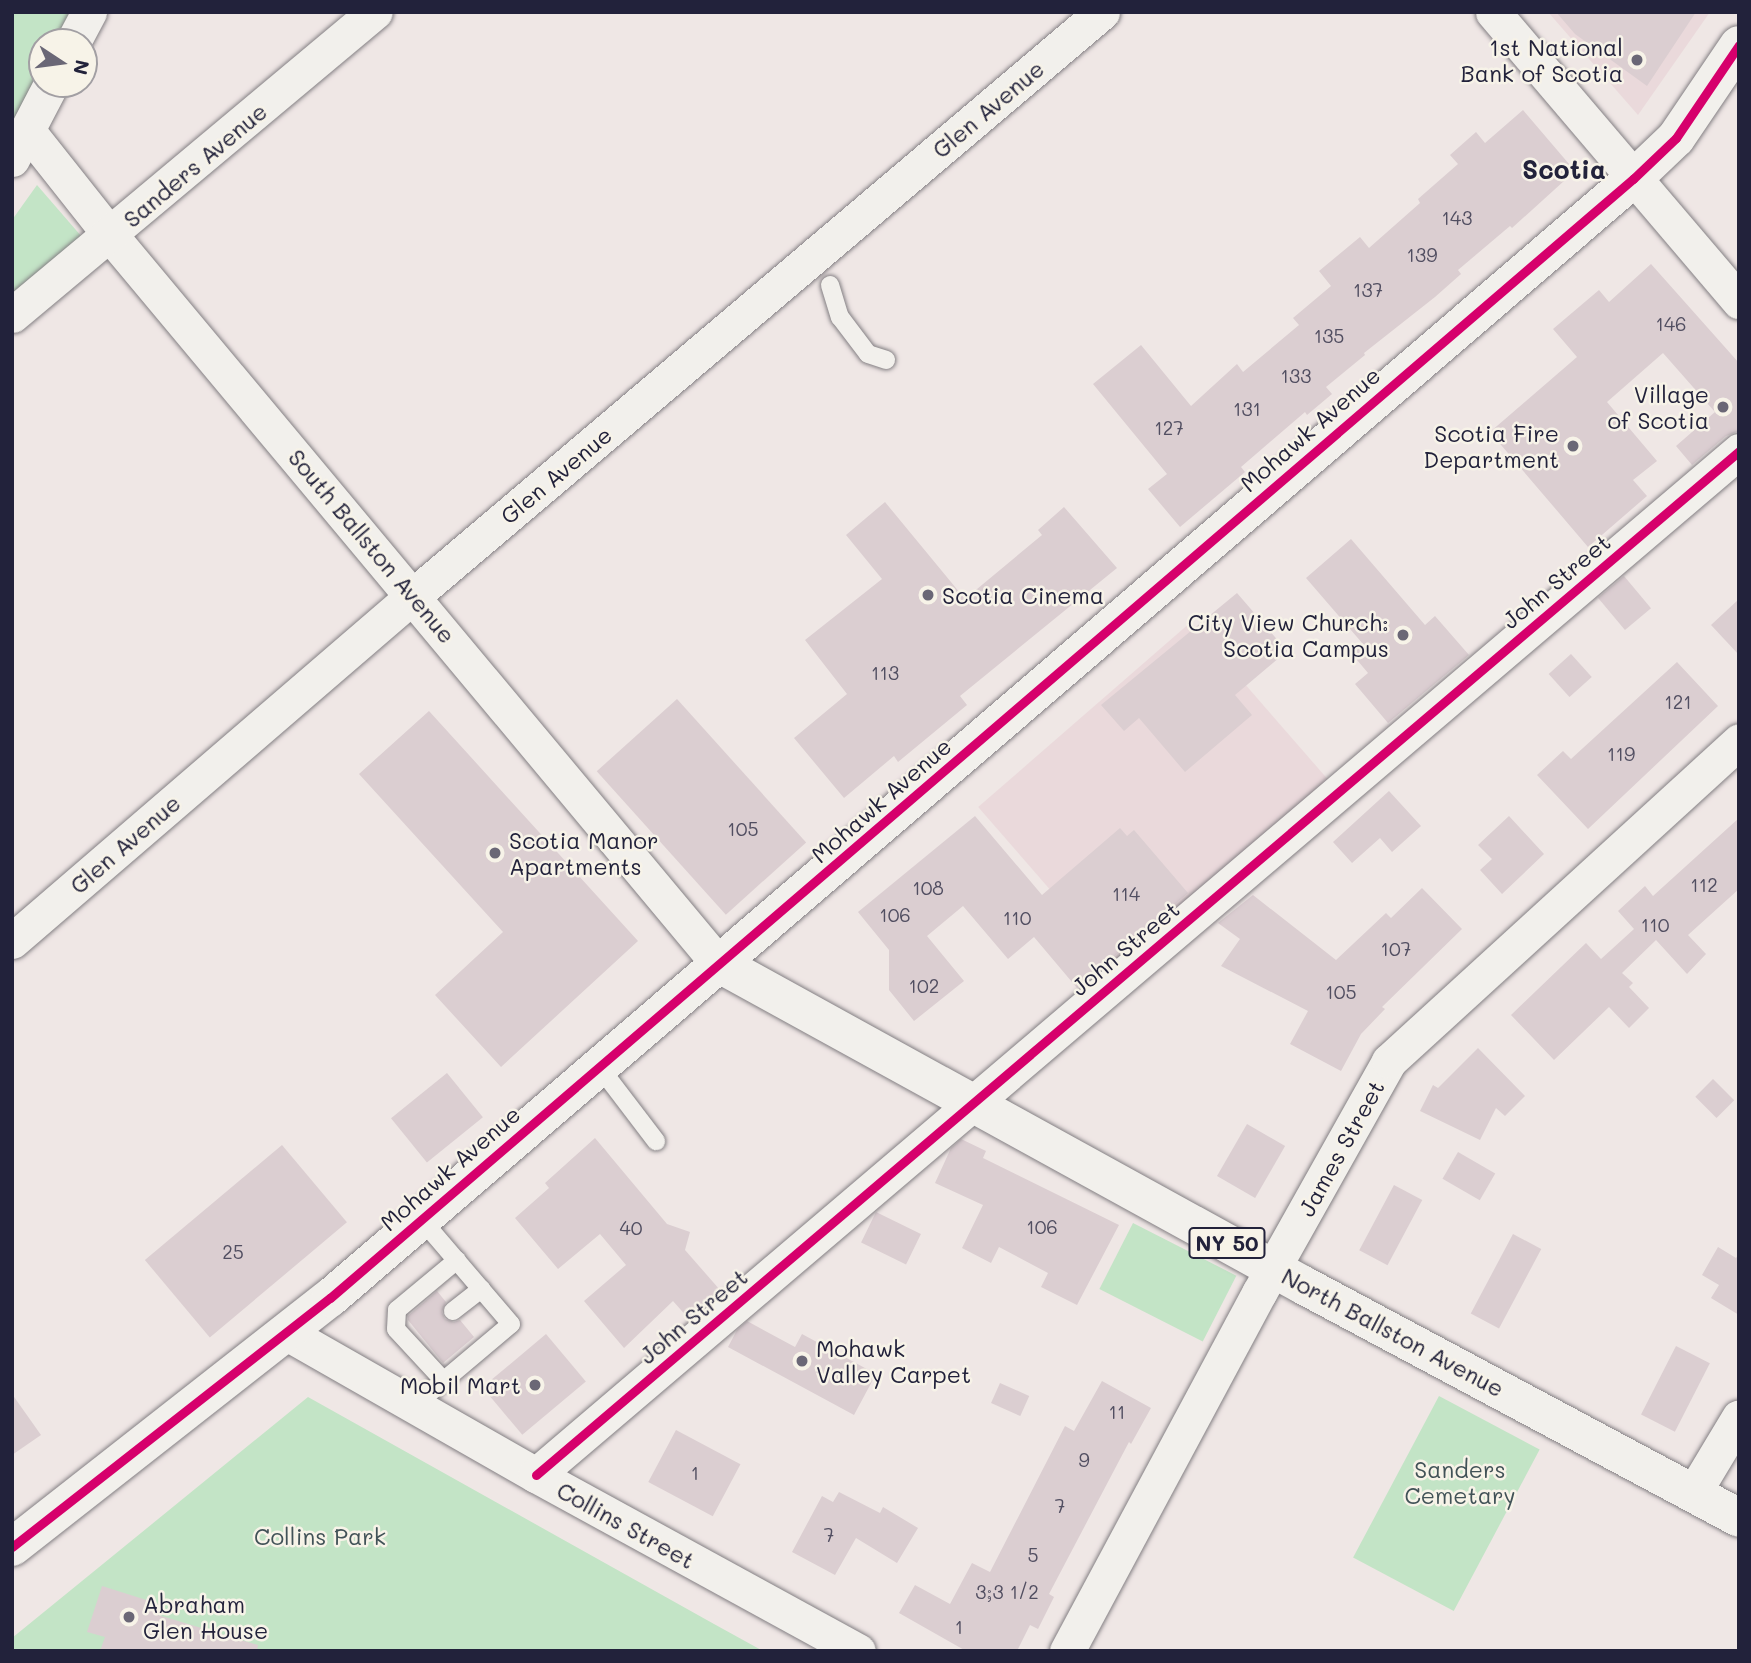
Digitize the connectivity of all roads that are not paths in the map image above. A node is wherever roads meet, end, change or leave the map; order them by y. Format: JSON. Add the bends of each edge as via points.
{"nodes":[{"id":1,"x":89,"y":12,"type":"edge"},
{"id":2,"x":375,"y":12,"type":"edge"},
{"id":3,"x":1102,"y":12,"type":"edge"},
{"id":4,"x":1493,"y":12,"type":"edge"},
{"id":5,"x":80,"y":28,"type":"edge"},
{"id":6,"x":1739,"y":45,"type":"edge"},
{"id":7,"x":44,"y":98,"type":"edge"},
{"id":8,"x":20,"y":145,"type":"edge"},
{"id":9,"x":1633,"y":179,"type":"junction"},
{"id":10,"x":111,"y":236,"type":"junction"},
{"id":11,"x":830,"y":285,"type":"dead end"},
{"id":12,"x":1739,"y":301,"type":"edge"},
{"id":13,"x":12,"y":315,"type":"edge"},
{"id":14,"x":886,"y":360,"type":"dead end"},
{"id":15,"x":1739,"y":451,"type":"edge"},
{"id":16,"x":414,"y":595,"type":"junction"},
{"id":17,"x":1739,"y":741,"type":"edge"},
{"id":18,"x":12,"y":941,"type":"edge"},
{"id":19,"x":718,"y":962,"type":"junction"},
{"id":20,"x":598,"y":1065,"type":"junction"},
{"id":21,"x":973,"y":1103,"type":"junction"},
{"id":22,"x":656,"y":1141,"type":"dead end"},
{"id":23,"x":421,"y":1219,"type":"junction"},
{"id":24,"x":457,"y":1260,"type":"junction"},
{"id":25,"x":1273,"y":1268,"type":"junction"},
{"id":26,"x":481,"y":1289,"type":"junction"},
{"id":27,"x":453,"y":1311,"type":"dead end"},
{"id":28,"x":287,"y":1333,"type":"junction"},
{"id":29,"x":443,"y":1380,"type":"junction"},
{"id":30,"x":416,"y":1404,"type":"junction"},
{"id":31,"x":1739,"y":1417,"type":"edge"},
{"id":32,"x":536,"y":1475,"type":"junction"},
{"id":33,"x":1694,"y":1492,"type":"junction"},
{"id":34,"x":1739,"y":1518,"type":"edge"},
{"id":35,"x":12,"y":1547,"type":"edge"},
{"id":36,"x":858,"y":1651,"type":"edge"},
{"id":37,"x":1067,"y":1651,"type":"edge"}],
"edges":[{"from":1,"to":5,"type":"street"},
{"from":2,"to":10,"type":"street","name":"Sanders Avenue"},
{"from":3,"to":16,"type":"street","name":"Glen Avenue"},
{"from":4,"to":9,"type":"street"},
{"from":6,"to":9,"type":"main road","name":"Mohawk Avenue","via":[[1676,138]]},
{"from":7,"to":8,"type":"street"},
{"from":8,"to":10,"type":"street","name":"South Ballston Avenue"},
{"from":9,"to":12,"type":"street"},
{"from":9,"to":19,"type":"main road","name":"Mohawk Avenue"},
{"from":10,"to":13,"type":"street","name":"Sanders Avenue"},
{"from":10,"to":16,"type":"street","name":"South Ballston Avenue"},
{"from":11,"to":14,"type":"lane","via":[[839,317],[868,354]]},
{"from":15,"to":21,"type":"street","name":"John Street"},
{"from":16,"to":18,"type":"street","name":"Glen Avenue"},
{"from":16,"to":19,"type":"street","name":"South Ballston Avenue"},
{"from":17,"to":25,"type":"street","name":"James Street","via":[[1389,1061]]},
{"from":19,"to":20,"type":"main road","name":"Mohawk Avenue"},
{"from":19,"to":21,"type":"main road","name":"North Ballston Avenue","number":"NY 50"},
{"from":20,"to":22,"type":"lane"},
{"from":20,"to":23,"type":"main road","name":"Mohawk Avenue"},
{"from":21,"to":25,"type":"main road","name":"North Ballston Avenue","number":"NY 50"},
{"from":21,"to":32,"type":"street","name":"John Street"},
{"from":23,"to":24,"type":"lane"},
{"from":23,"to":28,"type":"main road","name":"Mohawk Avenue"},
{"from":24,"to":26,"type":"lane"},
{"from":24,"to":29,"type":"lane","via":[[397,1310],[396,1329],[416,1341]]},
{"from":25,"to":33,"type":"main road","name":"North Ballston Avenue","number":"NY 50"},
{"from":25,"to":37,"type":"street","name":"James Street"},
{"from":26,"to":27,"type":"lane"},
{"from":26,"to":29,"type":"lane","via":[[512,1324]]},
{"from":28,"to":30,"type":"street","name":"Collins Street"},
{"from":28,"to":35,"type":"main road","name":"Mohawk Avenue"},
{"from":29,"to":30,"type":"lane"},
{"from":30,"to":32,"type":"street","name":"Collins Street"},
{"from":31,"to":33,"type":"street"},
{"from":32,"to":36,"type":"street","name":"Collins Street"},
{"from":33,"to":34,"type":"main road","name":"North Ballston Avenue","number":"NY 50"}]}
